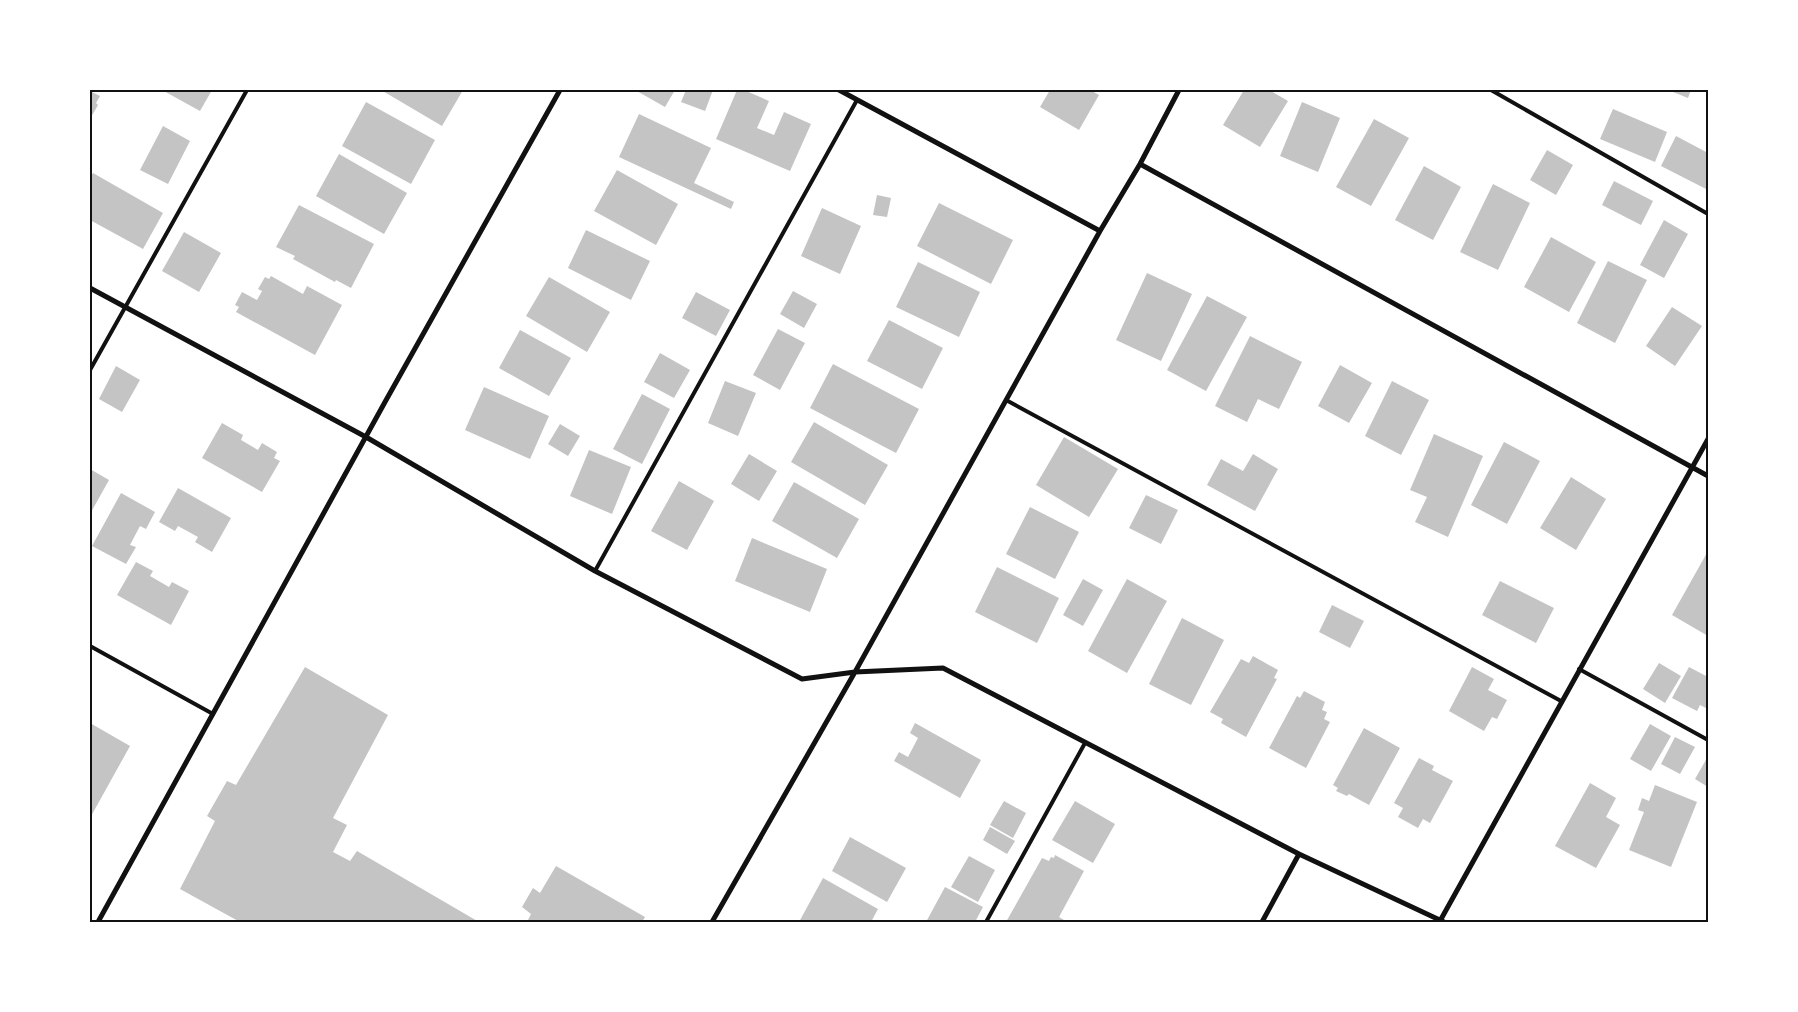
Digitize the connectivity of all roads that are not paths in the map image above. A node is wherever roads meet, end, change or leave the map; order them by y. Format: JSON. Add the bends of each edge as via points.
{"nodes":[{"id":1,"x":247,"y":90,"type":"edge"},
{"id":2,"x":560,"y":90,"type":"edge"},
{"id":3,"x":839,"y":90,"type":"edge"},
{"id":4,"x":1180,"y":90,"type":"edge"},
{"id":5,"x":1491,"y":90,"type":"edge"},
{"id":6,"x":857,"y":100,"type":"junction"},
{"id":7,"x":1140,"y":164,"type":"junction"},
{"id":8,"x":1708,"y":214,"type":"edge"},
{"id":9,"x":1100,"y":231,"type":"junction"},
{"id":10,"x":90,"y":288,"type":"edge"},
{"id":11,"x":125,"y":308,"type":"junction"},
{"id":12,"x":90,"y":370,"type":"edge"},
{"id":13,"x":1006,"y":400,"type":"junction"},
{"id":14,"x":366,"y":437,"type":"junction"},
{"id":15,"x":1708,"y":439,"type":"edge"},
{"id":16,"x":1693,"y":467,"type":"junction"},
{"id":17,"x":1708,"y":476,"type":"edge"},
{"id":18,"x":595,"y":571,"type":"junction"},
{"id":19,"x":90,"y":646,"type":"edge"},
{"id":20,"x":1579,"y":669,"type":"junction"},
{"id":21,"x":855,"y":672,"type":"junction"},
{"id":22,"x":1561,"y":701,"type":"junction"},
{"id":23,"x":213,"y":714,"type":"junction"},
{"id":24,"x":1708,"y":740,"type":"edge"},
{"id":25,"x":1085,"y":743,"type":"junction"},
{"id":26,"x":1299,"y":854,"type":"junction"},
{"id":27,"x":1441,"y":921,"type":"edge"},
{"id":28,"x":98,"y":922,"type":"edge"},
{"id":29,"x":712,"y":922,"type":"edge"},
{"id":30,"x":986,"y":922,"type":"edge"},
{"id":31,"x":1262,"y":922,"type":"edge"}],
"edges":[{"from":1,"to":11,"type":"lane"},
{"from":2,"to":14,"type":"street"},
{"from":3,"to":6,"type":"street"},
{"from":4,"to":7,"type":"street"},
{"from":5,"to":8,"type":"lane"},
{"from":6,"to":9,"type":"street"},
{"from":6,"to":18,"type":"lane"},
{"from":7,"to":9,"type":"street"},
{"from":7,"to":16,"type":"street"},
{"from":9,"to":13,"type":"street"},
{"from":10,"to":11,"type":"street"},
{"from":11,"to":12,"type":"lane"},
{"from":11,"to":14,"type":"street"},
{"from":13,"to":21,"type":"street"},
{"from":13,"to":22,"type":"lane"},
{"from":14,"to":18,"type":"street"},
{"from":14,"to":23,"type":"street"},
{"from":15,"to":16,"type":"street"},
{"from":16,"to":17,"type":"street"},
{"from":16,"to":20,"type":"street"},
{"from":18,"to":21,"type":"street","via":[[802,679]]},
{"from":19,"to":23,"type":"lane"},
{"from":20,"to":22,"type":"street"},
{"from":20,"to":24,"type":"lane"},
{"from":21,"to":25,"type":"street","via":[[943,668]]},
{"from":21,"to":29,"type":"street"},
{"from":22,"to":27,"type":"street"},
{"from":23,"to":28,"type":"street"},
{"from":25,"to":26,"type":"street"},
{"from":25,"to":30,"type":"lane"},
{"from":26,"to":27,"type":"street"},
{"from":26,"to":31,"type":"street"}]}
